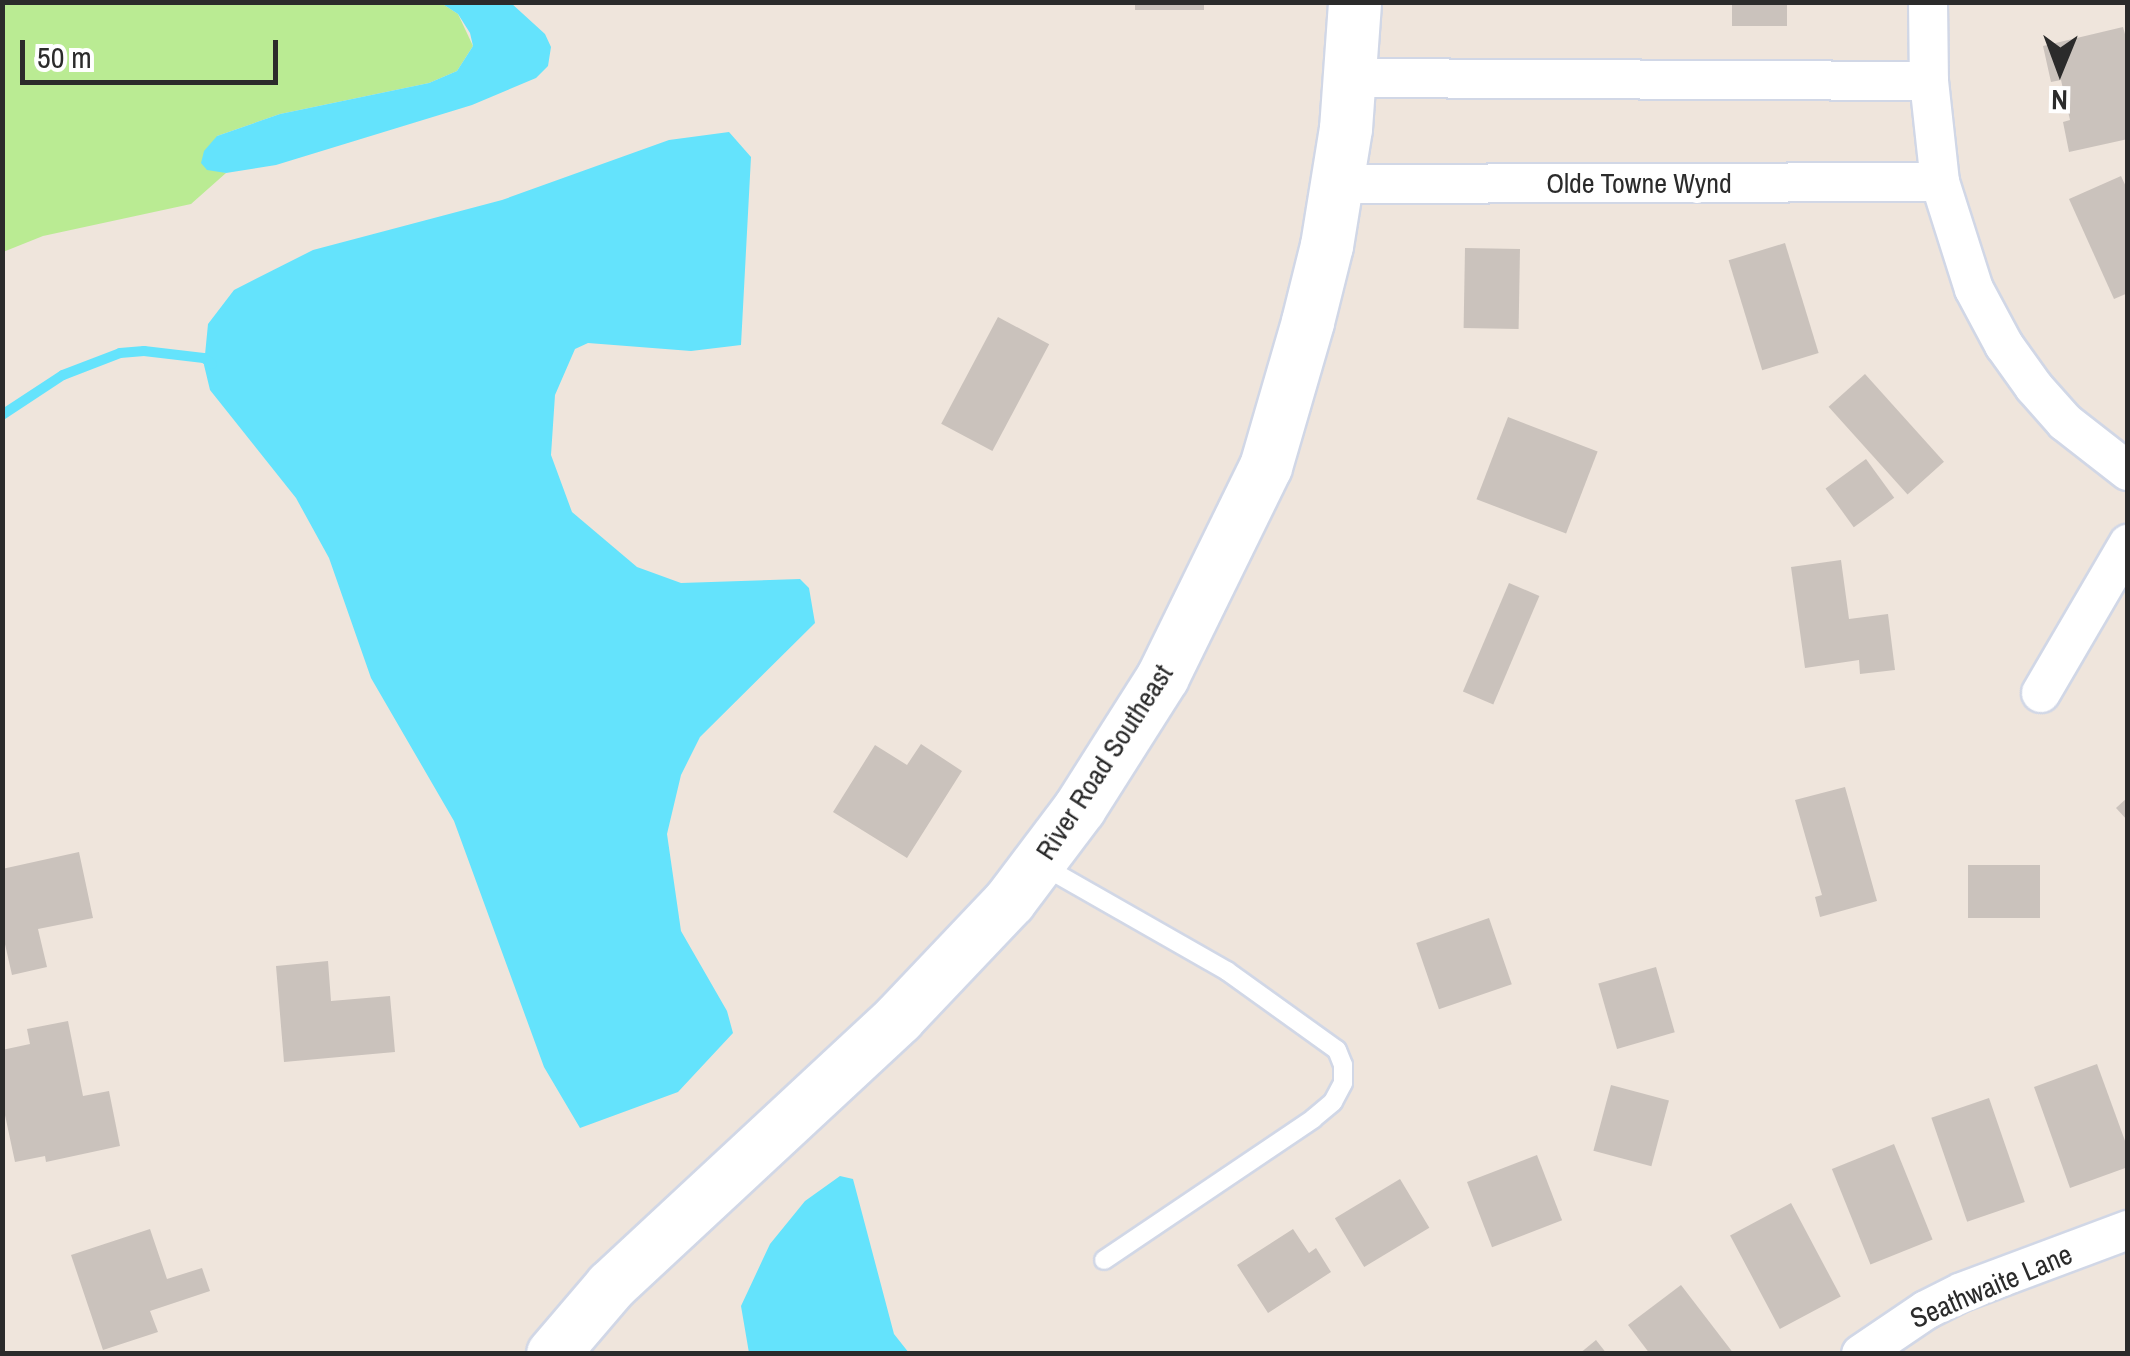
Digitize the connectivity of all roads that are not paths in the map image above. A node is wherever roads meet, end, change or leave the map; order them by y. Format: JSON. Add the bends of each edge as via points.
{"nodes":[{"id":1,"x":1355,"y":2,"type":"edge"},
{"id":2,"x":1928,"y":2,"type":"edge"},
{"id":3,"x":1351,"y":78,"type":"junction"},
{"id":4,"x":1929,"y":81,"type":"junction"},
{"id":5,"x":1940,"y":182,"type":"junction"},
{"id":6,"x":1338,"y":184,"type":"junction"},
{"id":7,"x":2128,"y":471,"type":"edge"},
{"id":8,"x":2128,"y":544,"type":"edge"},
{"id":9,"x":2042,"y":694,"type":"dead end"},
{"id":10,"x":1039,"y":863,"type":"junction"},
{"id":11,"x":2128,"y":1230,"type":"edge"},
{"id":12,"x":1104,"y":1260,"type":"dead end"},
{"id":13,"x":552,"y":1354,"type":"edge"},
{"id":14,"x":1861,"y":1354,"type":"edge"}],
"edges":[{"from":1,"to":3,"type":"main road","name":"River Road Southeast"},
{"from":2,"to":4,"type":"street"},
{"from":3,"to":4,"type":"street"},
{"from":3,"to":6,"type":"main road","name":"River Road Southeast"},
{"from":4,"to":5,"type":"street"},
{"from":5,"to":6,"type":"street","name":"Olde Towne Wynd"},
{"from":5,"to":7,"type":"street","via":[[1974,289],[2004,345],[2065,422]]},
{"from":6,"to":10,"type":"main road","name":"River Road Southeast","via":[[1313,303],[1266,467],[1162,678]]},
{"from":8,"to":9,"type":"street"},
{"from":10,"to":12,"type":"lane","via":[[1227,971],[1326,1042],[1344,1066],[1333,1102],[1314,1119]]},
{"from":10,"to":13,"type":"main road","name":"River Road Southeast","via":[[899,1018],[612,1286]]},
{"from":11,"to":14,"type":"street","name":"Seathwaite Lane","via":[[1962,1292]]}]}
